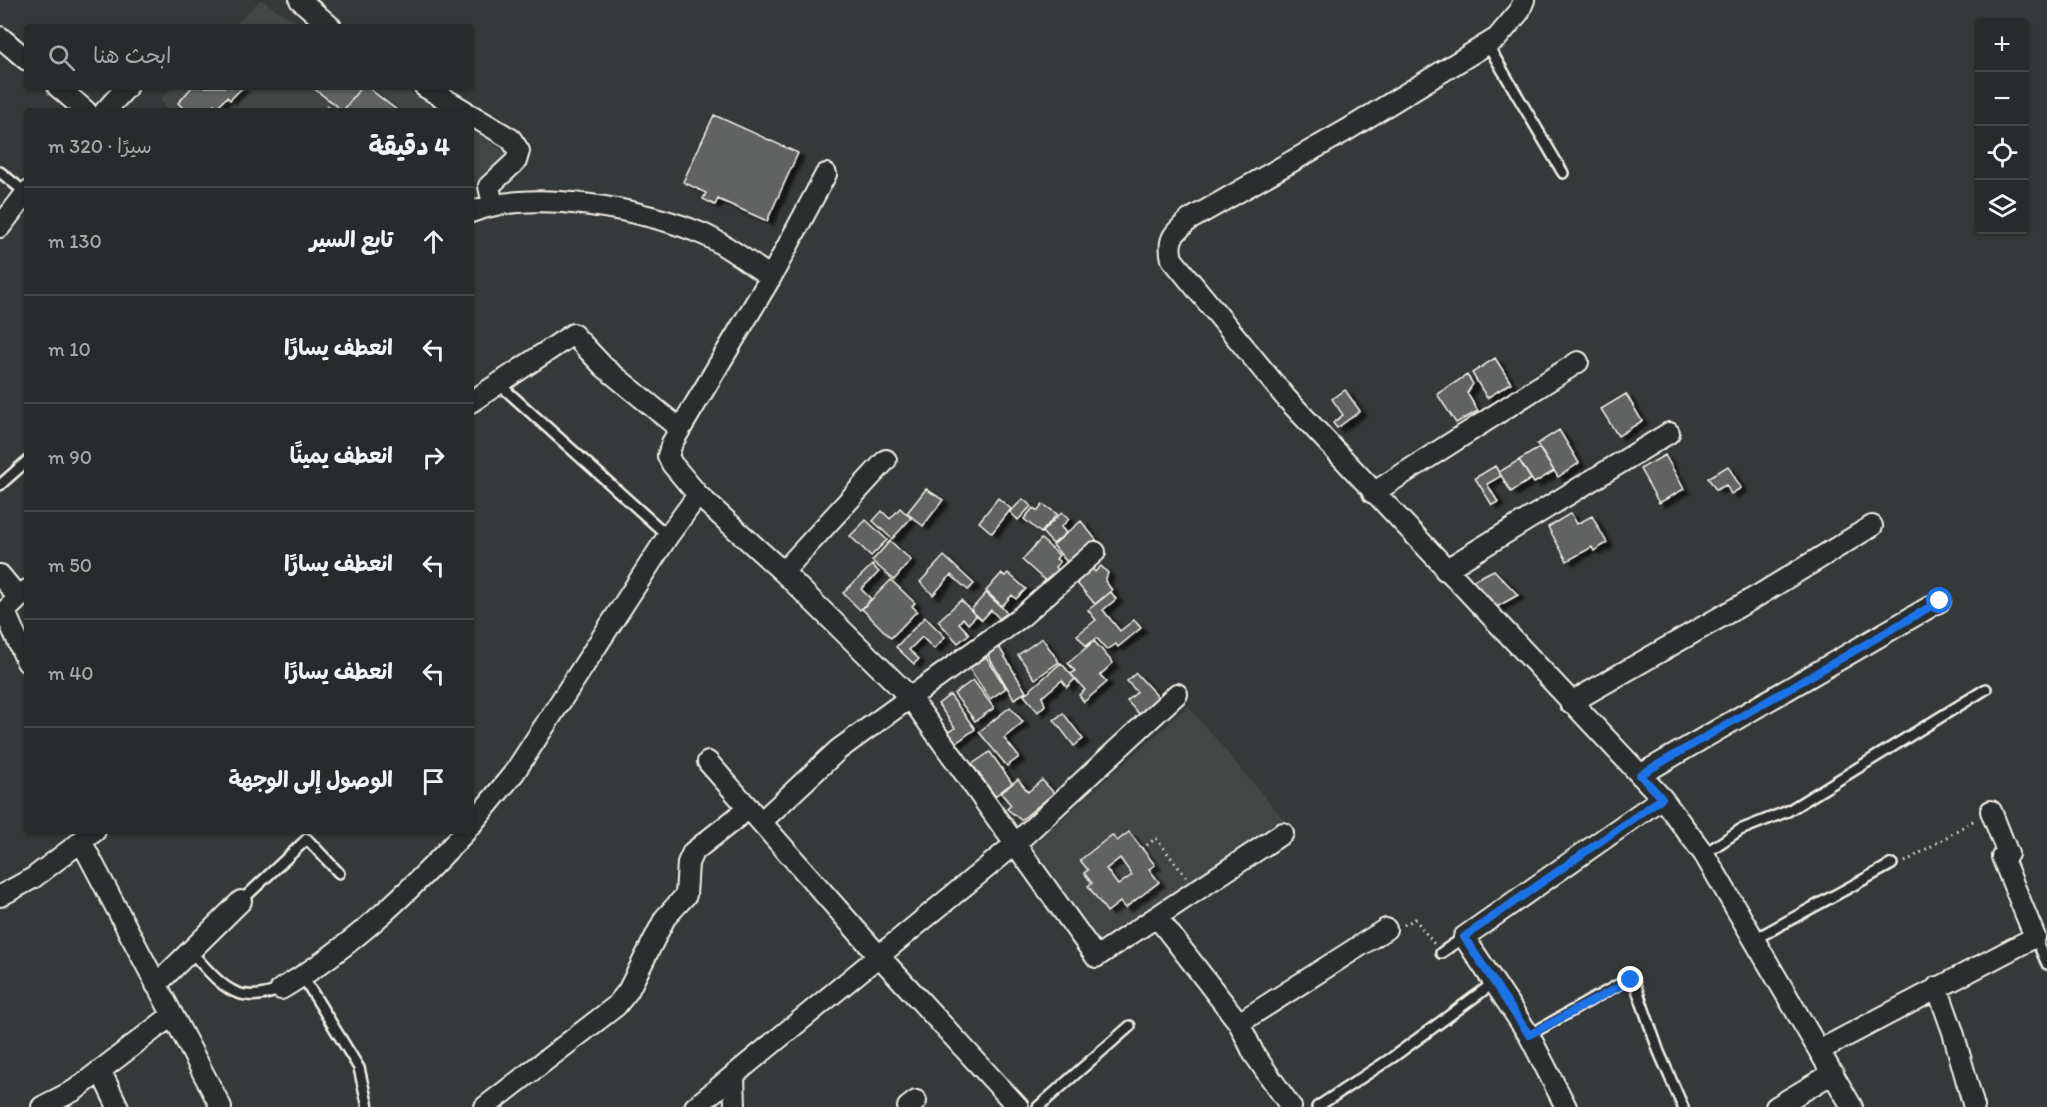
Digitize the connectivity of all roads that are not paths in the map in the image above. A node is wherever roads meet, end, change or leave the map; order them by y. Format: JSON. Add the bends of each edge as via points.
{"nodes":[{"id":1,"x":300,"y":0,"type":"edge"},
{"id":2,"x":1524,"y":0,"type":"edge"},
{"id":3,"x":328,"y":24,"type":"edge"},
{"id":4,"x":0,"y":37,"type":"edge"},
{"id":5,"x":1487,"y":45,"type":"junction"},
{"id":6,"x":24,"y":57,"type":"edge"},
{"id":7,"x":62,"y":90,"type":"edge"},
{"id":8,"x":124,"y":90,"type":"edge"},
{"id":9,"x":430,"y":90,"type":"edge"},
{"id":10,"x":82,"y":108,"type":"edge"},
{"id":11,"x":108,"y":108,"type":"edge"},
{"id":12,"x":460,"y":108,"type":"edge"},
{"id":13,"x":474,"y":117,"type":"edge"},
{"id":14,"x":0,"y":172,"type":"edge"},
{"id":15,"x":1563,"y":172,"type":"dead end"},
{"id":16,"x":826,"y":174,"type":"dead end"},
{"id":17,"x":24,"y":191,"type":"edge"},
{"id":18,"x":24,"y":196,"type":"edge"},
{"id":19,"x":493,"y":205,"type":"junction"},
{"id":20,"x":474,"y":211,"type":"edge"},
{"id":21,"x":0,"y":228,"type":"edge"},
{"id":22,"x":771,"y":278,"type":"junction"},
{"id":23,"x":1578,"y":362,"type":"dead end"},
{"id":24,"x":499,"y":384,"type":"junction"},
{"id":25,"x":474,"y":400,"type":"edge"},
{"id":26,"x":680,"y":429,"type":"junction"},
{"id":27,"x":1669,"y":433,"type":"dead end"},
{"id":28,"x":885,"y":460,"type":"dead end"},
{"id":29,"x":24,"y":464,"type":"edge"},
{"id":30,"x":0,"y":485,"type":"edge"},
{"id":31,"x":1373,"y":493,"type":"junction"},
{"id":32,"x":698,"y":495,"type":"junction"},
{"id":33,"x":1872,"y":526,"type":"dead end"},
{"id":34,"x":668,"y":536,"type":"junction"},
{"id":35,"x":1095,"y":552,"type":"dead end"},
{"id":36,"x":1445,"y":570,"type":"junction"},
{"id":37,"x":783,"y":572,"type":"junction"},
{"id":38,"x":0,"y":575,"type":"edge"},
{"id":39,"x":23,"y":594,"type":"edge"},
{"id":40,"x":1940,"y":601,"type":"dead end"},
{"id":41,"x":2,"y":614,"type":"edge"},
{"id":42,"x":24,"y":656,"type":"edge"},
{"id":43,"x":1986,"y":689,"type":"dead end"},
{"id":44,"x":1177,"y":694,"type":"dead end"},
{"id":45,"x":910,"y":697,"type":"junction"},
{"id":46,"x":1570,"y":703,"type":"junction"},
{"id":47,"x":708,"y":762,"type":"dead end"},
{"id":48,"x":1640,"y":775,"type":"junction"},
{"id":49,"x":1662,"y":798,"type":"junction"},
{"id":50,"x":1990,"y":811,"type":"road end"},
{"id":51,"x":755,"y":815,"type":"junction"},
{"id":52,"x":474,"y":816,"type":"edge"},
{"id":53,"x":1283,"y":833,"type":"dead end"},
{"id":54,"x":92,"y":834,"type":"edge"},
{"id":55,"x":463,"y":834,"type":"edge"},
{"id":56,"x":1014,"y":845,"type":"junction"},
{"id":57,"x":1704,"y":854,"type":"junction"},
{"id":58,"x":1892,"y":864,"type":"road end"},
{"id":59,"x":339,"y":873,"type":"dead end"},
{"id":60,"x":0,"y":896,"type":"edge"},
{"id":61,"x":241,"y":901,"type":"joint"},
{"id":62,"x":1157,"y":917,"type":"junction"},
{"id":63,"x":1386,"y":929,"type":"road end"},
{"id":64,"x":1464,"y":937,"type":"junction"},
{"id":65,"x":2035,"y":937,"type":"junction"},
{"id":66,"x":1755,"y":939,"type":"junction"},
{"id":67,"x":190,"y":951,"type":"junction"},
{"id":68,"x":1441,"y":953,"type":"road end"},
{"id":69,"x":879,"y":956,"type":"junction"},
{"id":70,"x":2047,"y":964,"type":"edge"},
{"id":71,"x":303,"y":976,"type":"junction"},
{"id":72,"x":1495,"y":982,"type":"junction"},
{"id":73,"x":156,"y":985,"type":"junction"},
{"id":74,"x":1936,"y":987,"type":"junction"},
{"id":75,"x":281,"y":989,"type":"joint"},
{"id":76,"x":171,"y":1016,"type":"junction"},
{"id":77,"x":1239,"y":1023,"type":"junction"},
{"id":78,"x":1130,"y":1026,"type":"dead end"},
{"id":79,"x":1529,"y":1035,"type":"junction"},
{"id":80,"x":1820,"y":1050,"type":"junction"},
{"id":81,"x":101,"y":1072,"type":"junction"},
{"id":82,"x":1833,"y":1073,"type":"junction"},
{"id":83,"x":734,"y":1076,"type":"junction"},
{"id":84,"x":42,"y":1107,"type":"edge"},
{"id":85,"x":118,"y":1107,"type":"edge"},
{"id":86,"x":221,"y":1107,"type":"edge"},
{"id":87,"x":369,"y":1107,"type":"edge"},
{"id":88,"x":485,"y":1107,"type":"edge"},
{"id":89,"x":695,"y":1107,"type":"edge"},
{"id":90,"x":735,"y":1107,"type":"edge"},
{"id":91,"x":1018,"y":1107,"type":"edge"},
{"id":92,"x":1038,"y":1107,"type":"edge"},
{"id":93,"x":1292,"y":1107,"type":"edge"},
{"id":94,"x":1317,"y":1107,"type":"edge"},
{"id":95,"x":1566,"y":1107,"type":"edge"},
{"id":96,"x":1683,"y":1107,"type":"edge"},
{"id":97,"x":1776,"y":1107,"type":"edge"},
{"id":98,"x":1852,"y":1107,"type":"edge"},
{"id":99,"x":1974,"y":1107,"type":"edge"}],
"edges":[{"from":1,"to":3,"type":"street"},
{"from":2,"to":5,"type":"street","via":[[1508,27]]},
{"from":4,"to":6,"type":"street"},
{"from":5,"to":15,"type":"lane"},
{"from":5,"to":31,"type":"street","via":[[1189,220],[1174,232],[1169,245],[1172,259],[1184,275],[1286,398]]},
{"from":7,"to":10,"type":"street"},
{"from":8,"to":11,"type":"street"},
{"from":9,"to":12,"type":"street"},
{"from":13,"to":19,"type":"street","via":[[511,139],[519,151],[516,161],[489,186]]},
{"from":14,"to":17,"type":"lane"},
{"from":16,"to":22,"type":"street"},
{"from":18,"to":21,"type":"street"},
{"from":19,"to":20,"type":"street"},
{"from":19,"to":22,"type":"street","via":[[557,203],[668,220],[707,236]]},
{"from":22,"to":26,"type":"street"},
{"from":23,"to":31,"type":"street"},
{"from":24,"to":25,"type":"street"},
{"from":24,"to":26,"type":"street","via":[[573,334],[604,367]]},
{"from":24,"to":34,"type":"lane"},
{"from":26,"to":32,"type":"street","via":[[668,456]]},
{"from":27,"to":36,"type":"street"},
{"from":28,"to":37,"type":"street"},
{"from":29,"to":30,"type":"lane"},
{"from":31,"to":36,"type":"street"},
{"from":32,"to":34,"type":"street"},
{"from":32,"to":37,"type":"street"},
{"from":33,"to":46,"type":"street"},
{"from":34,"to":52,"type":"street","via":[[547,724]]},
{"from":35,"to":45,"type":"street","via":[[1021,617]]},
{"from":36,"to":46,"type":"street"},
{"from":37,"to":45,"type":"street"},
{"from":38,"to":39,"type":"street"},
{"from":39,"to":41,"type":"street"},
{"from":40,"to":48,"type":"street"},
{"from":41,"to":42,"type":"street"},
{"from":43,"to":57,"type":"lane","via":[[1788,811],[1740,830]]},
{"from":44,"to":56,"type":"street"},
{"from":45,"to":51,"type":"street"},
{"from":45,"to":56,"type":"street"},
{"from":46,"to":48,"type":"street"},
{"from":47,"to":51,"type":"street"},
{"from":48,"to":49,"type":"street"},
{"from":49,"to":57,"type":"street"},
{"from":49,"to":64,"type":"street"},
{"from":50,"to":65,"type":"street","via":[[2008,854],[2002,857]]},
{"from":51,"to":69,"type":"street"},
{"from":51,"to":88,"type":"street","via":[[693,852],[688,862],[686,895],[665,918],[628,991],[616,1006]]},
{"from":53,"to":62,"type":"street"},
{"from":54,"to":60,"type":"street","via":[[33,878]]},
{"from":54,"to":73,"type":"street"},
{"from":55,"to":71,"type":"street","via":[[356,936]]},
{"from":56,"to":62,"type":"street","via":[[1096,957]]},
{"from":56,"to":69,"type":"street"},
{"from":57,"to":66,"type":"street"},
{"from":58,"to":66,"type":"lane"},
{"from":59,"to":61,"type":"lane","via":[[306,839]]},
{"from":61,"to":67,"type":"street"},
{"from":62,"to":77,"type":"street"},
{"from":63,"to":77,"type":"street"},
{"from":64,"to":68,"type":"lane"},
{"from":64,"to":72,"type":"street"},
{"from":65,"to":70,"type":"lane"},
{"from":65,"to":74,"type":"street"},
{"from":66,"to":80,"type":"street"},
{"from":67,"to":73,"type":"street"},
{"from":67,"to":75,"type":"lane","via":[[223,985],[240,996],[264,996]]},
{"from":69,"to":83,"type":"street"},
{"from":69,"to":91,"type":"street"},
{"from":71,"to":75,"type":"street"},
{"from":71,"to":87,"type":"lane","via":[[359,1068]]},
{"from":72,"to":79,"type":"street"},
{"from":72,"to":94,"type":"lane","via":[[1412,1044]]},
{"from":73,"to":76,"type":"street"},
{"from":74,"to":80,"type":"street"},
{"from":74,"to":99,"type":"street"},
{"from":76,"to":81,"type":"street"},
{"from":76,"to":86,"type":"street"},
{"from":77,"to":93,"type":"street","via":[[1254,1054]]},
{"from":78,"to":92,"type":"lane"},
{"from":79,"to":95,"type":"street"},
{"from":79,"to":96,"type":"lane","via":[[1623,982],[1634,981]]},
{"from":80,"to":82,"type":"street"},
{"from":81,"to":84,"type":"street"},
{"from":81,"to":85,"type":"street"},
{"from":82,"to":97,"type":"street"},
{"from":82,"to":98,"type":"street"},
{"from":83,"to":89,"type":"street"},
{"from":83,"to":90,"type":"street"}]}
